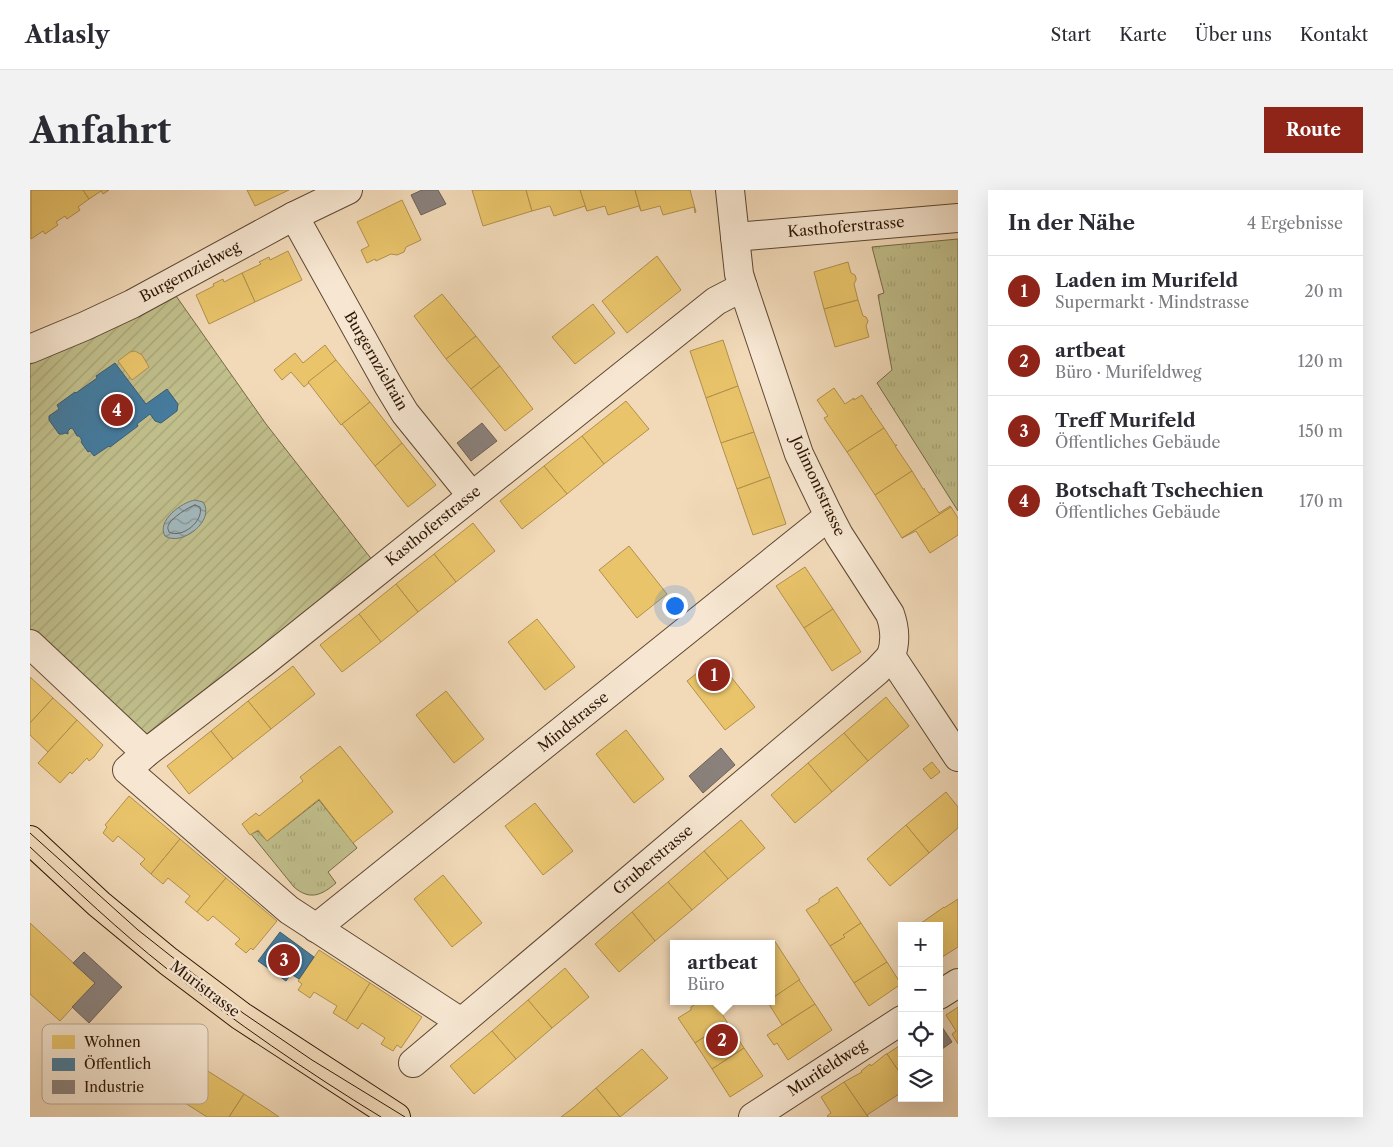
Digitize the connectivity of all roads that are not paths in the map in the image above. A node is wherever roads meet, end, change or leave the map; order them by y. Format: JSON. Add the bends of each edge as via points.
{"nodes":[{"id":1,"x":348,"y":190,"type":"edge"},
{"id":2,"x":730,"y":190,"type":"edge"},
{"id":3,"x":294,"y":216,"type":"junction"},
{"id":4,"x":958,"y":218,"type":"edge"},
{"id":5,"x":735,"y":236,"type":"junction"},
{"id":6,"x":743,"y":288,"type":"junction"},
{"id":7,"x":30,"y":349,"type":"edge"},
{"id":8,"x":472,"y":496,"type":"junction"},
{"id":9,"x":829,"y":516,"type":"junction"},
{"id":10,"x":30,"y":644,"type":"edge"},
{"id":11,"x":891,"y":656,"type":"junction"},
{"id":12,"x":955,"y":746,"type":"edge"},
{"id":13,"x":136,"y":761,"type":"junction"},
{"id":14,"x":30,"y":840,"type":"edge"},
{"id":15,"x":316,"y":928,"type":"junction"},
{"id":16,"x":958,"y":982,"type":"edge"},
{"id":17,"x":943,"y":992,"type":"edge"},
{"id":18,"x":461,"y":1022,"type":"junction"},
{"id":19,"x":898,"y":1023,"type":"edge"},
{"id":20,"x":413,"y":1063,"type":"dead end"},
{"id":21,"x":396,"y":1117,"type":"edge"},
{"id":22,"x":753,"y":1117,"type":"edge"}],
"edges":[{"from":1,"to":3,"type":"street","name":"Burgernzielweg"},
{"from":2,"to":5,"type":"street","name":"Jolimontstrasse"},
{"from":3,"to":7,"type":"street","name":"Burgernzielweg","via":[[132,304]]},
{"from":3,"to":8,"type":"street","name":"Burgernzielrain","via":[[388,386]]},
{"from":4,"to":5,"type":"street","name":"Kasthoferstrasse"},
{"from":5,"to":6,"type":"street","name":"Jolimontstrasse"},
{"from":6,"to":8,"type":"street","name":"Kasthoferstrasse","via":[[716,301]]},
{"from":6,"to":9,"type":"street","name":"Jolimontstrasse","via":[[793,437]]},
{"from":8,"to":13,"type":"street","name":"Kasthoferstrasse"},
{"from":9,"to":11,"type":"street","name":"Jolimontstrasse","via":[[890,614],[894,635]]},
{"from":9,"to":15,"type":"street","name":"Mindstrasse"},
{"from":10,"to":13,"type":"street"},
{"from":11,"to":12,"type":"street"},
{"from":11,"to":18,"type":"street","name":"Gruberstrasse"},
{"from":13,"to":15,"type":"street","via":[[289,910]]},
{"from":14,"to":21,"type":"main road","name":"Muristrasse","via":[[99,904],[168,961],[241,1016]]},
{"from":15,"to":18,"type":"street"},
{"from":16,"to":17,"type":"street"},
{"from":18,"to":20,"type":"street","name":"Gruberstrasse"},
{"from":19,"to":22,"type":"street","name":"Murifeldweg"}]}
